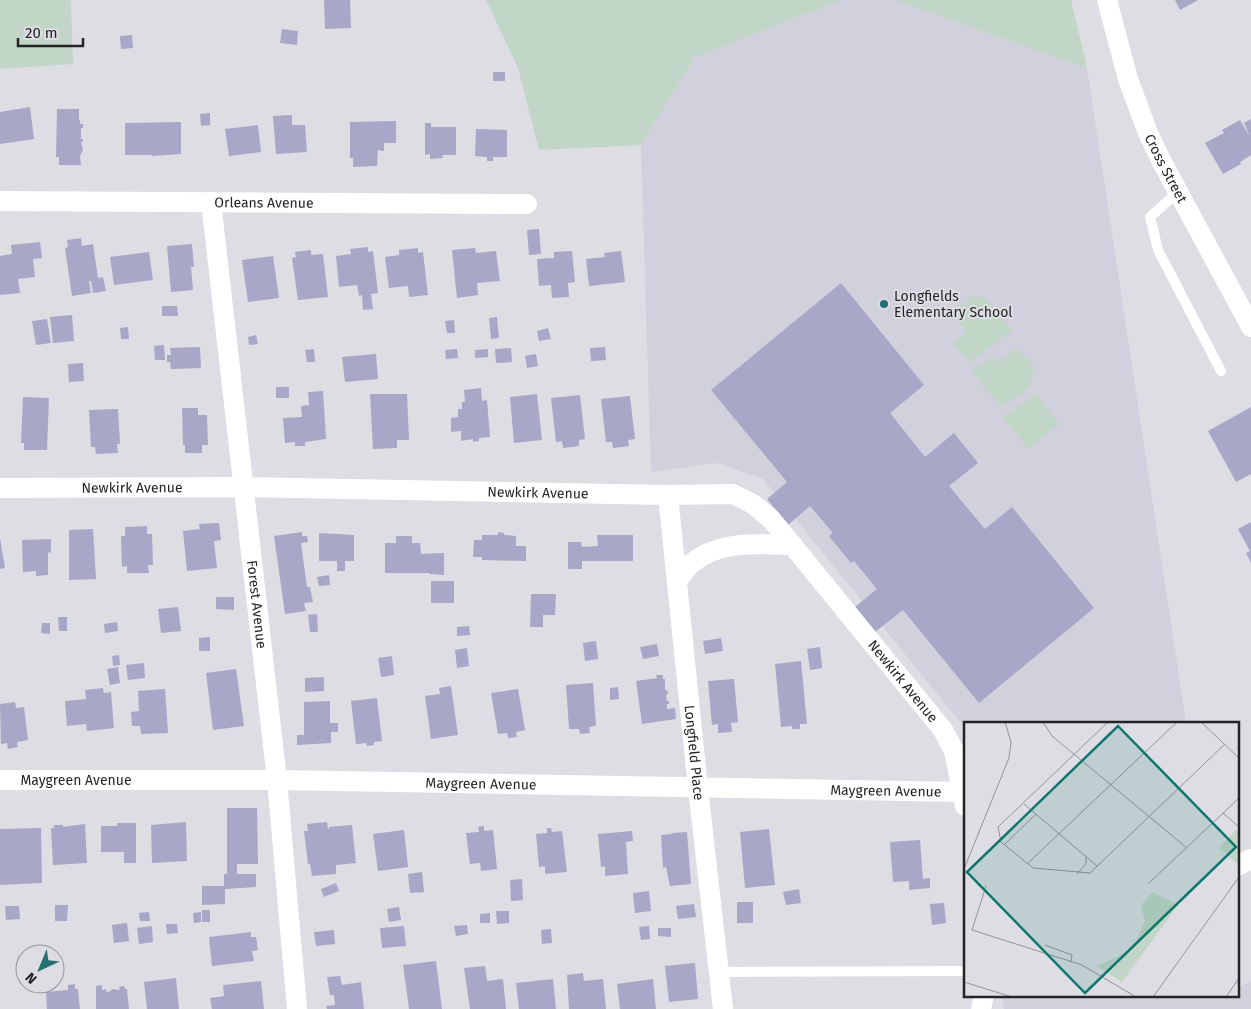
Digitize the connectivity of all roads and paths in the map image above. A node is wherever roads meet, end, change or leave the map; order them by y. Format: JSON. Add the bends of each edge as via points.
{"nodes":[{"id":1,"x":1107,"y":0,"type":"edge"},
{"id":2,"x":1178,"y":192,"type":"junction"},
{"id":3,"x":0,"y":201,"type":"edge"},
{"id":4,"x":211,"y":202,"type":"junction"},
{"id":5,"x":528,"y":204,"type":"dead end"},
{"id":6,"x":1251,"y":327,"type":"edge"},
{"id":7,"x":1221,"y":371,"type":"dead end"},
{"id":8,"x":244,"y":486,"type":"junction"},
{"id":9,"x":0,"y":488,"type":"edge"},
{"id":10,"x":668,"y":495,"type":"junction"},
{"id":11,"x":793,"y":545,"type":"junction"},
{"id":12,"x":677,"y":581,"type":"junction"},
{"id":13,"x":0,"y":780,"type":"edge"},
{"id":14,"x":277,"y":780,"type":"junction"},
{"id":15,"x":698,"y":788,"type":"junction"},
{"id":16,"x":964,"y":799,"type":"edge"},
{"id":17,"x":1251,"y":859,"type":"edge"},
{"id":18,"x":1238,"y":866,"type":"edge"},
{"id":19,"x":964,"y":971,"type":"edge"},
{"id":20,"x":719,"y":972,"type":"junction"},
{"id":21,"x":984,"y":996,"type":"edge"},
{"id":22,"x":298,"y":1009,"type":"edge"},
{"id":23,"x":723,"y":1009,"type":"edge"},
{"id":24,"x":981,"y":1009,"type":"edge"}],
"edges":[{"from":1,"to":2,"type":"street","name":"Cross Street","via":[[1138,109]]},
{"from":2,"to":6,"type":"street","name":"Cross Street"},
{"from":2,"to":7,"type":"lane","via":[[1150,217],[1158,250]]},
{"from":3,"to":4,"type":"street","name":"Orleans Avenue"},
{"from":4,"to":5,"type":"street","name":"Orleans Avenue"},
{"from":4,"to":8,"type":"street","name":"Forest Avenue"},
{"from":8,"to":9,"type":"street","name":"Newkirk Avenue"},
{"from":8,"to":10,"type":"street","name":"Newkirk Avenue"},
{"from":8,"to":14,"type":"street","name":"Forest Avenue"},
{"from":10,"to":11,"type":"street","name":"Newkirk Avenue","via":[[732,494],[753,504],[771,519]]},
{"from":10,"to":12,"type":"street","name":"Longfield Place"},
{"from":11,"to":12,"type":"street","via":[[757,544],[713,551],[692,563]]},
{"from":11,"to":16,"type":"street","name":"Newkirk Avenue","via":[[943,730],[954,751]]},
{"from":12,"to":15,"type":"street","name":"Longfield Place"},
{"from":13,"to":14,"type":"street","name":"Maygreen Avenue"},
{"from":14,"to":15,"type":"street","name":"Maygreen Avenue"},
{"from":14,"to":22,"type":"street","name":"Forest Avenue"},
{"from":15,"to":16,"type":"street","name":"Maygreen Avenue"},
{"from":15,"to":20,"type":"street","name":"Longfield Place"},
{"from":17,"to":18,"type":"street"},
{"from":19,"to":20,"type":"lane"},
{"from":20,"to":23,"type":"street","name":"Longfield Place"},
{"from":21,"to":24,"type":"street"}]}
